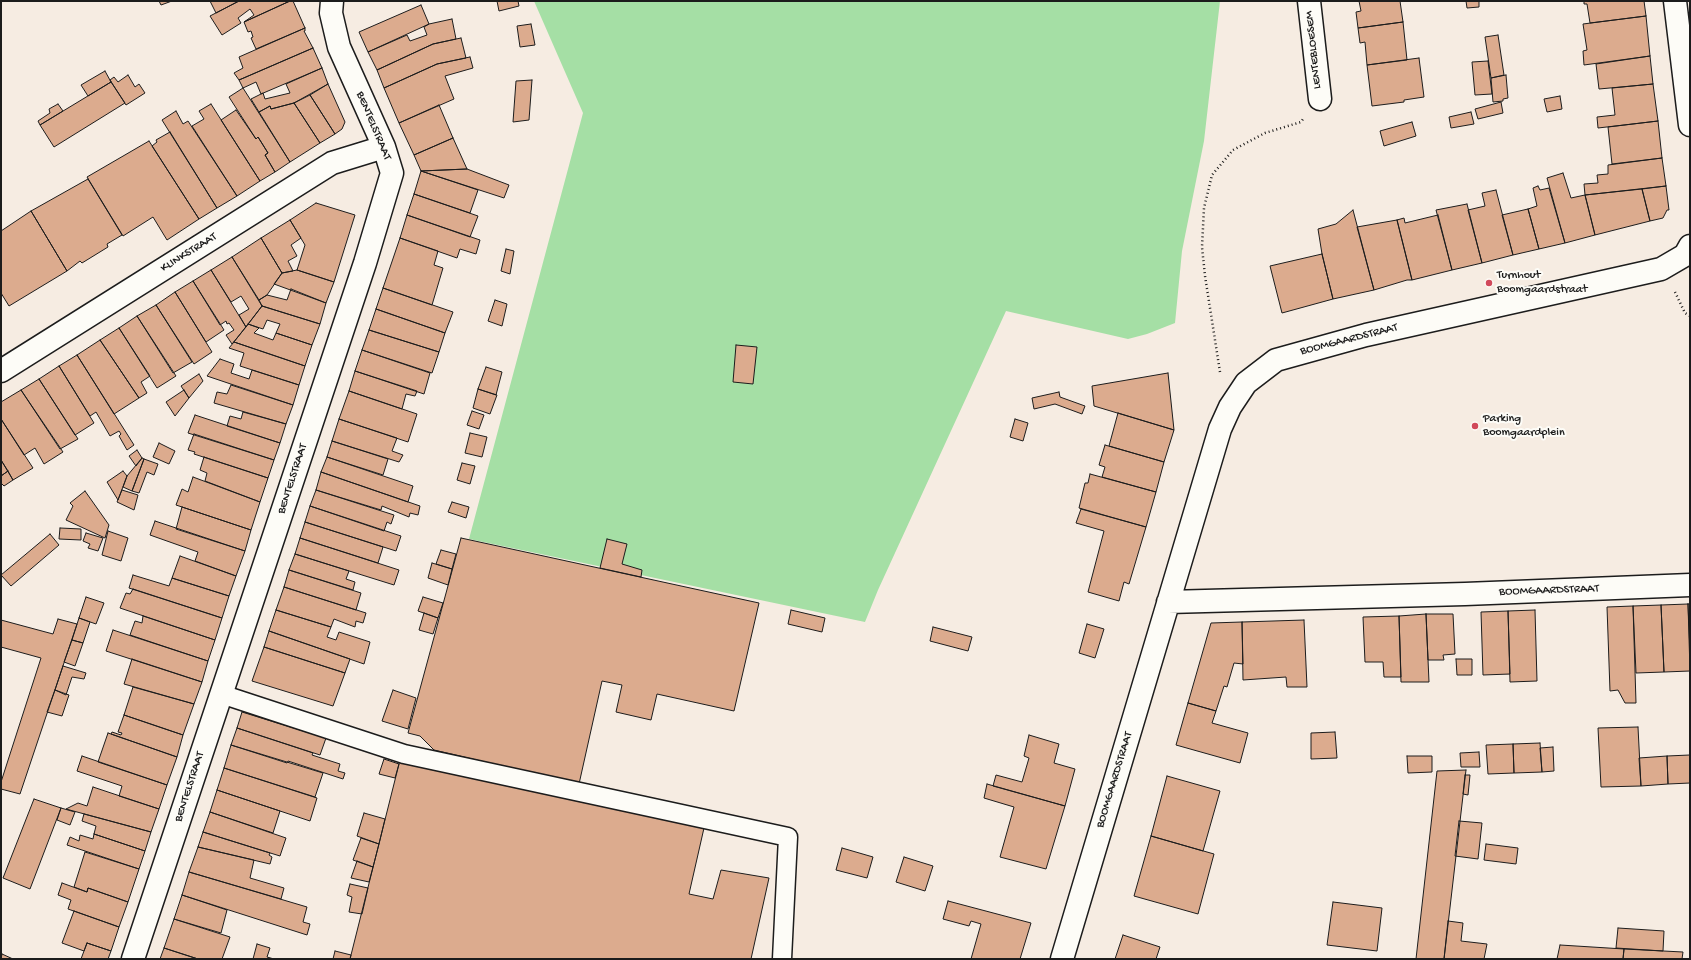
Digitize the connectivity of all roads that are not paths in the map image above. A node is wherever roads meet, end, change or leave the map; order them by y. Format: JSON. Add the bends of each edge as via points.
{"nodes":[{"id":1,"x":332,"y":1,"type":"edge"},
{"id":2,"x":1309,"y":1,"type":"edge"},
{"id":3,"x":1675,"y":1,"type":"edge"},
{"id":4,"x":1320,"y":99,"type":"road end"},
{"id":5,"x":1690,"y":125,"type":"edge"},
{"id":6,"x":384,"y":147,"type":"junction"},
{"id":7,"x":1688,"y":253,"type":"edge"},
{"id":8,"x":1,"y":371,"type":"edge"},
{"id":9,"x":1690,"y":585,"type":"edge"},
{"id":10,"x":1168,"y":602,"type":"junction"},
{"id":11,"x":221,"y":694,"type":"junction"},
{"id":12,"x":133,"y":959,"type":"edge"},
{"id":13,"x":782,"y":959,"type":"edge"},
{"id":14,"x":1062,"y":959,"type":"edge"}],
"edges":[{"from":1,"to":6,"type":"street","name":"BENTELSTRAAT","via":[[331,13],[339,47]]},
{"from":2,"to":4,"type":"street","name":"LENTEBLOESEM"},
{"from":3,"to":5,"type":"street"},
{"from":6,"to":8,"type":"street","name":"KLINKSTRAAT","via":[[332,163]]},
{"from":6,"to":11,"type":"street","name":"BENTELSTRAAT","via":[[392,173]]},
{"from":7,"to":10,"type":"street","name":"BOOMGAARDSTRAAT","via":[[1660,269],[1366,335],[1276,360],[1246,383],[1230,407],[1220,429]]},
{"from":9,"to":10,"type":"street","name":"BOOMGAARDSTRAAT"},
{"from":10,"to":14,"type":"street","name":"BOOMGAARDSTRAAT"},
{"from":11,"to":12,"type":"street","name":"BENTELSTRAAT"},
{"from":11,"to":13,"type":"lane","via":[[404,754],[788,837]]}]}
